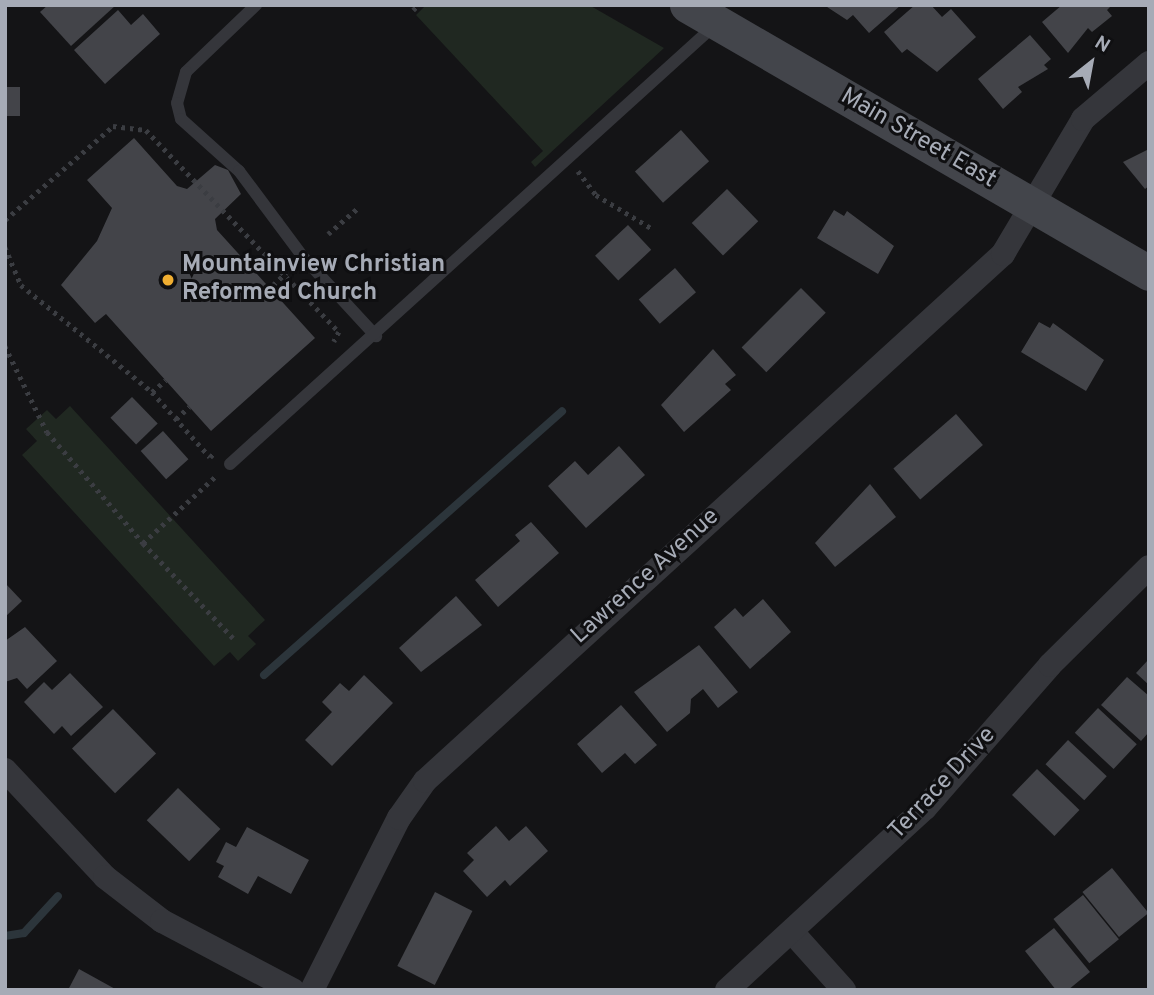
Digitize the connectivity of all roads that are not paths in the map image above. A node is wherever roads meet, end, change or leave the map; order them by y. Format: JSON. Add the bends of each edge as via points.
{"nodes":[{"id":1,"x":256,"y":5,"type":"edge"},
{"id":2,"x":687,"y":5,"type":"edge"},
{"id":3,"x":718,"y":23,"type":"junction"},
{"id":4,"x":1149,"y":62,"type":"edge"},
{"id":5,"x":1033,"y":206,"type":"junction"},
{"id":6,"x":1149,"y":273,"type":"edge"},
{"id":7,"x":376,"y":336,"type":"junction"},
{"id":8,"x":230,"y":464,"type":"road end"},
{"id":9,"x":1149,"y":567,"type":"edge"},
{"id":10,"x":5,"y":769,"type":"edge"},
{"id":11,"x":792,"y":932,"type":"junction"},
{"id":12,"x":293,"y":990,"type":"edge"},
{"id":13,"x":312,"y":990,"type":"edge"},
{"id":14,"x":727,"y":990,"type":"edge"},
{"id":15,"x":844,"y":990,"type":"edge"}],
"edges":[{"from":1,"to":7,"type":"lane","via":[[187,72],[177,103],[181,119],[239,171],[303,257]]},
{"from":2,"to":3,"type":"main road","name":"Main Street East"},
{"from":3,"to":5,"type":"main road","name":"Main Street East"},
{"from":3,"to":7,"type":"lane"},
{"from":4,"to":5,"type":"street","name":"Lawrence Avenue","via":[[1083,119]]},
{"from":5,"to":6,"type":"main road","name":"Main Street East"},
{"from":5,"to":13,"type":"street","name":"Lawrence Avenue","via":[[1003,254],[425,781],[399,818]]},
{"from":7,"to":8,"type":"lane"},
{"from":9,"to":11,"type":"street","name":"Terrace Drive","via":[[1050,665],[925,808]]},
{"from":10,"to":12,"type":"street","via":[[106,877],[162,921]]},
{"from":11,"to":14,"type":"street","name":"Terrace Drive"},
{"from":11,"to":15,"type":"street"}]}
